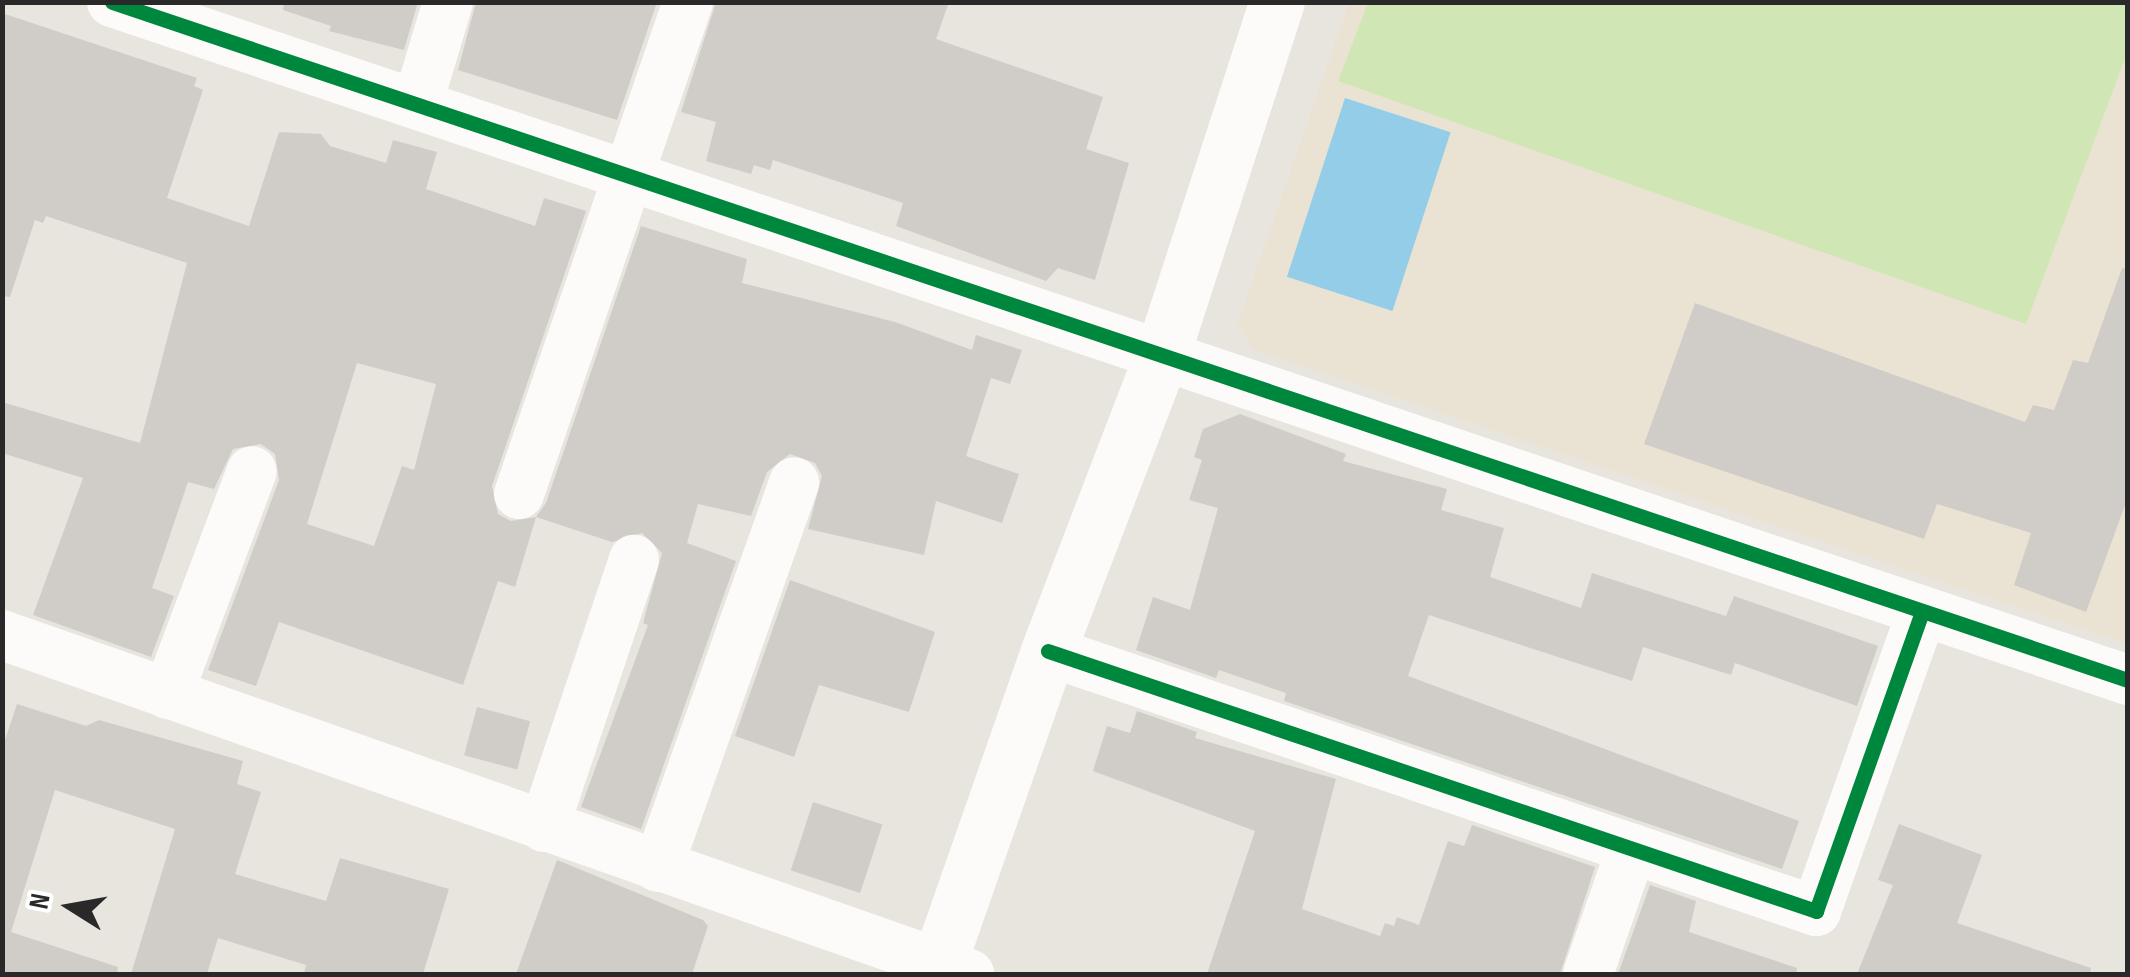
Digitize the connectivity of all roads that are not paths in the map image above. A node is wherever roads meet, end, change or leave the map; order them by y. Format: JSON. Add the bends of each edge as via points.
{"nodes":[{"id":1,"x":112,"y":2,"type":"edge"},
{"id":2,"x":448,"y":2,"type":"edge"},
{"id":3,"x":688,"y":2,"type":"edge"},
{"id":4,"x":1277,"y":2,"type":"edge"},
{"id":5,"x":418,"y":102,"type":"junction"},
{"id":6,"x":628,"y":171,"type":"junction"},
{"id":7,"x":1163,"y":352,"type":"junction"},
{"id":8,"x":252,"y":471,"type":"dead end"},
{"id":9,"x":794,"y":482,"type":"dead end"},
{"id":10,"x":519,"y":494,"type":"dead end"},
{"id":11,"x":634,"y":560,"type":"dead end"},
{"id":12,"x":1922,"y":612,"type":"junction"},
{"id":13,"x":2,"y":635,"type":"edge"},
{"id":14,"x":1048,"y":651,"type":"junction"},
{"id":15,"x":2128,"y":680,"type":"edge"},
{"id":16,"x":168,"y":694,"type":"junction"},
{"id":17,"x":544,"y":827,"type":"junction"},
{"id":18,"x":1632,"y":848,"type":"junction"},
{"id":19,"x":658,"y":867,"type":"junction"},
{"id":20,"x":948,"y":971,"type":"edge"},
{"id":21,"x":1588,"y":974,"type":"edge"}],
"edges":[{"from":1,"to":5,"type":"street"},
{"from":2,"to":5,"type":"street"},
{"from":3,"to":6,"type":"street"},
{"from":4,"to":7,"type":"street"},
{"from":5,"to":6,"type":"street"},
{"from":6,"to":7,"type":"street"},
{"from":6,"to":10,"type":"street"},
{"from":7,"to":12,"type":"street"},
{"from":7,"to":14,"type":"street"},
{"from":8,"to":16,"type":"street"},
{"from":9,"to":19,"type":"street"},
{"from":11,"to":17,"type":"street"},
{"from":12,"to":15,"type":"street"},
{"from":12,"to":18,"type":"street","via":[[1816,911]]},
{"from":13,"to":16,"type":"street"},
{"from":14,"to":18,"type":"street"},
{"from":14,"to":20,"type":"street"},
{"from":16,"to":17,"type":"street"},
{"from":17,"to":19,"type":"street"},
{"from":18,"to":21,"type":"street"},
{"from":19,"to":20,"type":"street"}]}
